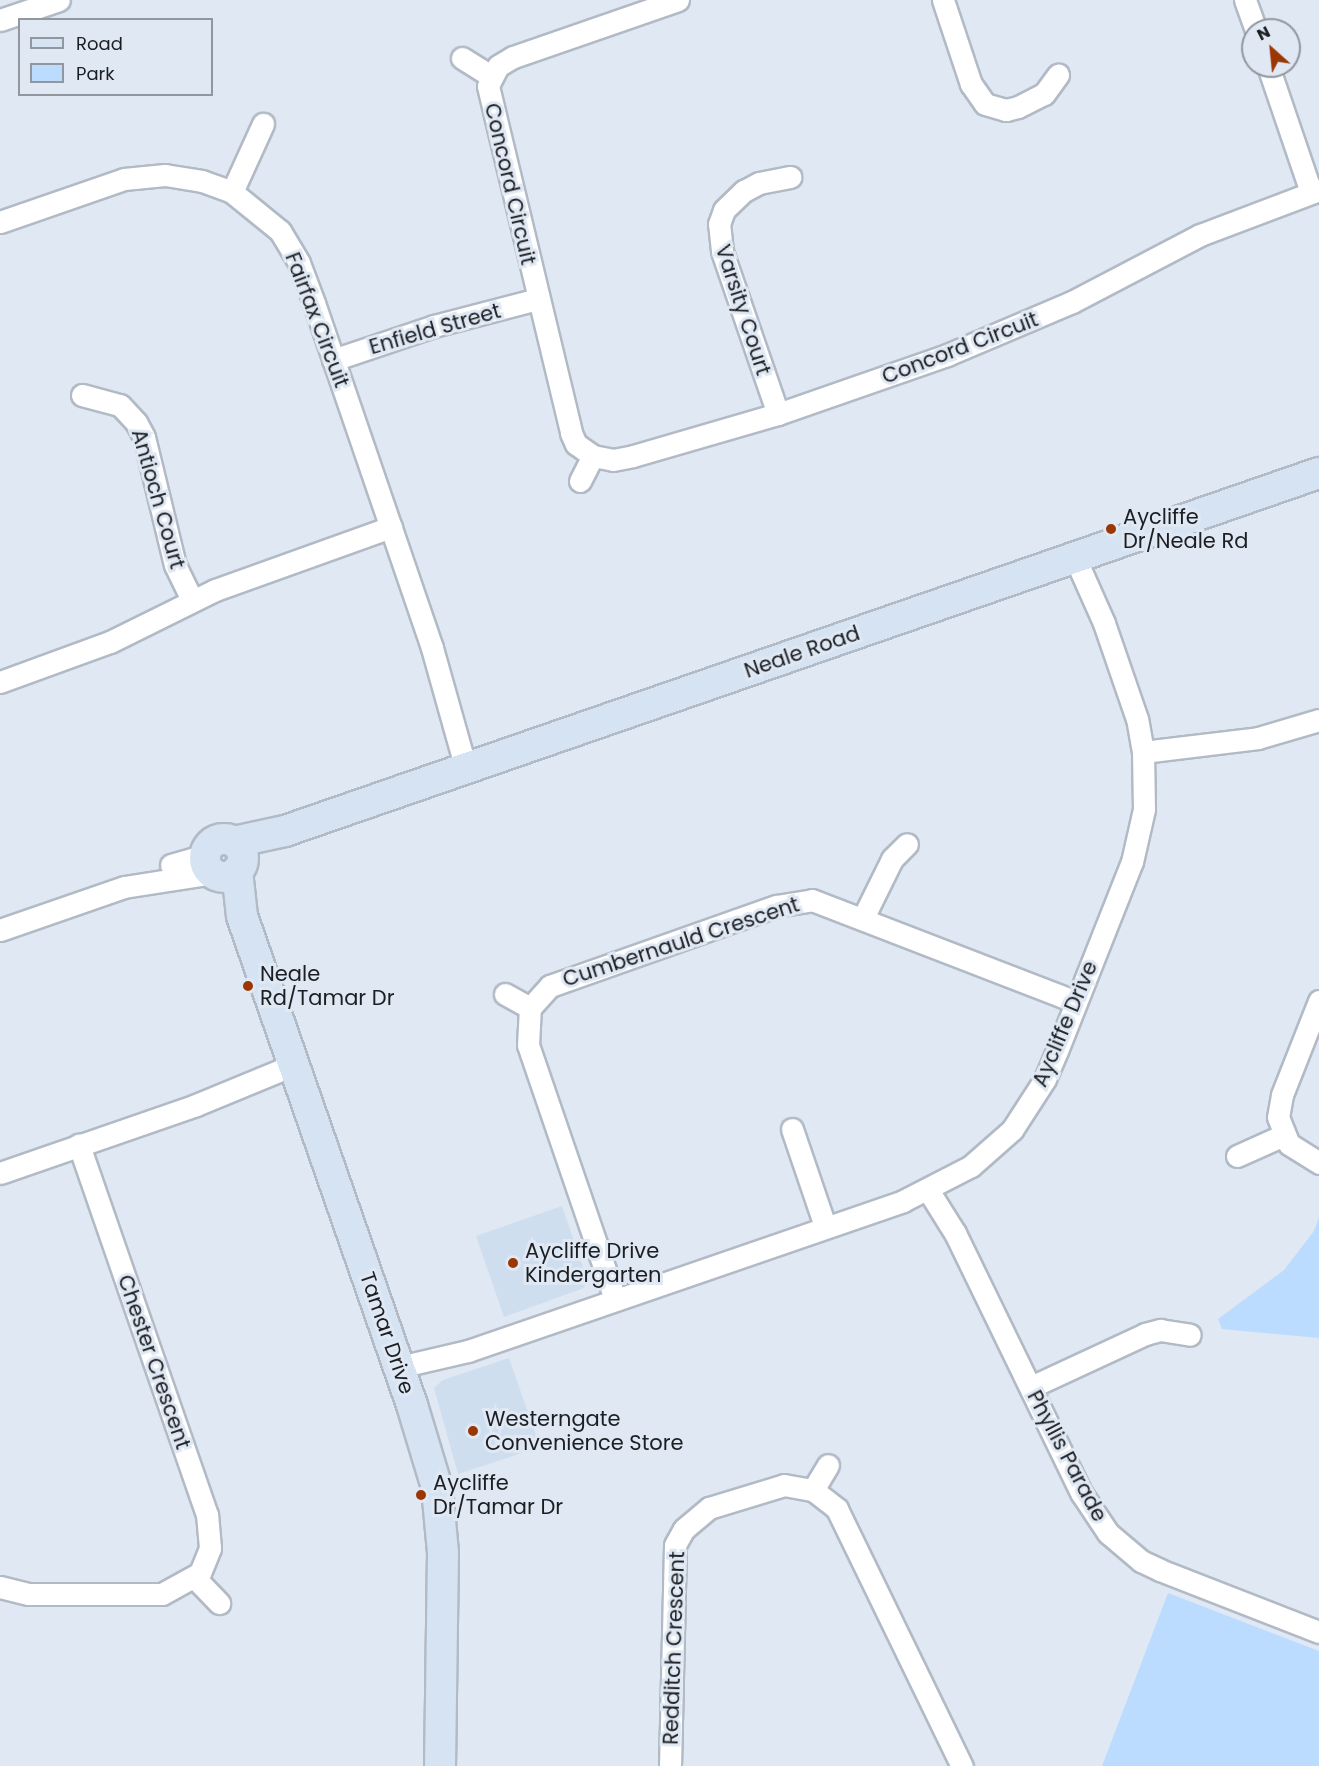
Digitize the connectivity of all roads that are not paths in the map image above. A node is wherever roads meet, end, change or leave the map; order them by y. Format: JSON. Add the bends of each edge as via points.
{"nodes":[{"id":1,"x":59,"y":0,"type":"edge"},
{"id":2,"x":678,"y":0,"type":"edge"},
{"id":3,"x":943,"y":0,"type":"edge"},
{"id":4,"x":1245,"y":0,"type":"edge"},
{"id":5,"x":1252,"y":18,"type":"edge"},
{"id":6,"x":0,"y":20,"type":"edge"},
{"id":7,"x":462,"y":58,"type":"dead end"},
{"id":8,"x":1058,"y":75,"type":"dead end"},
{"id":9,"x":491,"y":76,"type":"junction"},
{"id":10,"x":1273,"y":78,"type":"edge"},
{"id":11,"x":263,"y":124,"type":"dead end"},
{"id":12,"x":790,"y":177,"type":"dead end"},
{"id":13,"x":1315,"y":191,"type":"edge"},
{"id":14,"x":232,"y":192,"type":"junction"},
{"id":15,"x":0,"y":222,"type":"edge"},
{"id":16,"x":538,"y":299,"type":"junction"},
{"id":17,"x":333,"y":360,"type":"junction"},
{"id":18,"x":82,"y":395,"type":"dead end"},
{"id":19,"x":778,"y":414,"type":"junction"},
{"id":20,"x":593,"y":456,"type":"junction"},
{"id":21,"x":1319,"y":474,"type":"edge"},
{"id":22,"x":580,"y":481,"type":"dead end"},
{"id":23,"x":391,"y":527,"type":"junction"},
{"id":24,"x":1081,"y":556,"type":"junction"},
{"id":25,"x":192,"y":600,"type":"junction"},
{"id":26,"x":0,"y":682,"type":"edge"},
{"id":27,"x":1319,"y":720,"type":"edge"},
{"id":28,"x":1143,"y":752,"type":"junction"},
{"id":29,"x":473,"y":767,"type":"junction"},
{"id":30,"x":907,"y":844,"type":"dead end"},
{"id":31,"x":225,"y":862,"type":"junction"},
{"id":32,"x":863,"y":918,"type":"junction"},
{"id":33,"x":0,"y":930,"type":"edge"},
{"id":34,"x":505,"y":994,"type":"dead end"},
{"id":35,"x":1319,"y":1001,"type":"edge"},
{"id":36,"x":1076,"y":1002,"type":"junction"},
{"id":37,"x":530,"y":1008,"type":"junction"},
{"id":38,"x":295,"y":1070,"type":"junction"},
{"id":39,"x":792,"y":1129,"type":"dead end"},
{"id":40,"x":1284,"y":1135,"type":"junction"},
{"id":41,"x":79,"y":1145,"type":"junction"},
{"id":42,"x":1237,"y":1156,"type":"dead end"},
{"id":43,"x":1319,"y":1163,"type":"edge"},
{"id":44,"x":0,"y":1173,"type":"edge"},
{"id":45,"x":934,"y":1188,"type":"junction"},
{"id":46,"x":825,"y":1226,"type":"junction"},
{"id":47,"x":615,"y":1299,"type":"junction"},
{"id":48,"x":1190,"y":1335,"type":"dead end"},
{"id":49,"x":401,"y":1374,"type":"junction"},
{"id":50,"x":1031,"y":1387,"type":"junction"},
{"id":51,"x":828,"y":1466,"type":"dead end"},
{"id":52,"x":813,"y":1490,"type":"junction"},
{"id":53,"x":195,"y":1578,"type":"junction"},
{"id":54,"x":0,"y":1587,"type":"edge"},
{"id":55,"x":219,"y":1603,"type":"dead end"},
{"id":56,"x":1319,"y":1632,"type":"edge"},
{"id":57,"x":440,"y":1766,"type":"edge"},
{"id":58,"x":670,"y":1766,"type":"edge"},
{"id":59,"x":962,"y":1766,"type":"edge"}],
"edges":[{"from":1,"to":6,"type":"street"},
{"from":2,"to":9,"type":"street","name":"Concord Circuit","via":[[513,57]]},
{"from":3,"to":8,"type":"street","via":[[971,84],[985,104],[1006,110],[1018,107],[1044,94]]},
{"from":4,"to":5,"type":"street"},
{"from":7,"to":9,"type":"street","name":"Concord Circuit"},
{"from":9,"to":16,"type":"street","name":"Concord Circuit","via":[[488,96]]},
{"from":10,"to":13,"type":"street","name":"Concord Circuit"},
{"from":11,"to":14,"type":"street"},
{"from":12,"to":19,"type":"street","name":"Varsity Court","via":[[774,178],[744,191],[724,210],[719,224],[722,251]]},
{"from":13,"to":19,"type":"street","name":"Concord Circuit","via":[[1200,235],[996,336]]},
{"from":14,"to":15,"type":"street","name":"Fairfax Circuit","via":[[183,176],[146,175]]},
{"from":14,"to":17,"type":"street","name":"Fairfax Circuit","via":[[266,217],[289,245]]},
{"from":16,"to":17,"type":"street","name":"Enfield Street","via":[[434,326]]},
{"from":16,"to":20,"type":"street","name":"Concord Circuit","via":[[571,432],[576,444]]},
{"from":17,"to":23,"type":"street","name":"Fairfax Circuit"},
{"from":18,"to":25,"type":"street","name":"Antioch Court","via":[[120,405],[136,422],[144,437],[175,565]]},
{"from":19,"to":20,"type":"street","name":"Concord Circuit","via":[[625,459]]},
{"from":20,"to":22,"type":"street"},
{"from":21,"to":24,"type":"street","name":"Neale Road"},
{"from":23,"to":25,"type":"street"},
{"from":23,"to":29,"type":"street","name":"Fairfax Circuit"},
{"from":24,"to":28,"type":"street","name":"Aycliffe Drive","via":[[1137,719]]},
{"from":24,"to":29,"type":"street","name":"Neale Road"},
{"from":25,"to":26,"type":"street","via":[[101,645]]},
{"from":27,"to":28,"type":"street","via":[[1258,738]]},
{"from":28,"to":36,"type":"street","name":"Aycliffe Drive","via":[[1144,809],[1139,836]]},
{"from":29,"to":31,"type":"street","name":"Neale Road","via":[[285,831]]},
{"from":30,"to":32,"type":"street","via":[[887,868]]},
{"from":31,"to":33,"type":"street","name":"Neale Road","via":[[166,867],[124,887]]},
{"from":31,"to":38,"type":"street","name":"Tamar Drive"},
{"from":32,"to":36,"type":"street","name":"Cumbernauld Crescent"},
{"from":32,"to":37,"type":"street","name":"Cumbernauld Crescent","via":[[812,900],[788,903],[563,979],[550,986]]},
{"from":34,"to":37,"type":"street"},
{"from":35,"to":40,"type":"street","via":[[1279,1107]]},
{"from":36,"to":45,"type":"street","name":"Aycliffe Drive","via":[[1045,1079],[1017,1122],[971,1166]]},
{"from":37,"to":47,"type":"street","via":[[526,1033],[532,1059]]},
{"from":38,"to":41,"type":"street"},
{"from":38,"to":49,"type":"street","name":"Tamar Drive"},
{"from":39,"to":46,"type":"street"},
{"from":40,"to":42,"type":"street"},
{"from":40,"to":43,"type":"street","via":[[1296,1152]]},
{"from":41,"to":44,"type":"street"},
{"from":41,"to":53,"type":"street","name":"Chester Crescent","via":[[207,1515],[210,1548],[207,1562]]},
{"from":45,"to":46,"type":"street","name":"Aycliffe Drive"},
{"from":45,"to":50,"type":"street","name":"Phyllis Parade"},
{"from":46,"to":47,"type":"street","name":"Aycliffe Drive"},
{"from":47,"to":49,"type":"street","name":"Aycliffe Drive"},
{"from":48,"to":50,"type":"street","via":[[1166,1330],[1145,1334]]},
{"from":49,"to":57,"type":"street","name":"Tamar Drive","via":[[429,1456],[441,1520]]},
{"from":50,"to":56,"type":"street","name":"Phyllis Parade","via":[[1094,1514],[1126,1550],[1160,1570]]},
{"from":51,"to":52,"type":"street"},
{"from":52,"to":58,"type":"street","name":"Redditch Crescent","via":[[799,1485],[766,1488],[709,1508],[684,1529],[672,1560]]},
{"from":52,"to":59,"type":"street","via":[[826,1497],[845,1523]]},
{"from":53,"to":54,"type":"street","via":[[174,1590],[150,1595],[28,1594]]},
{"from":53,"to":55,"type":"street"}]}
